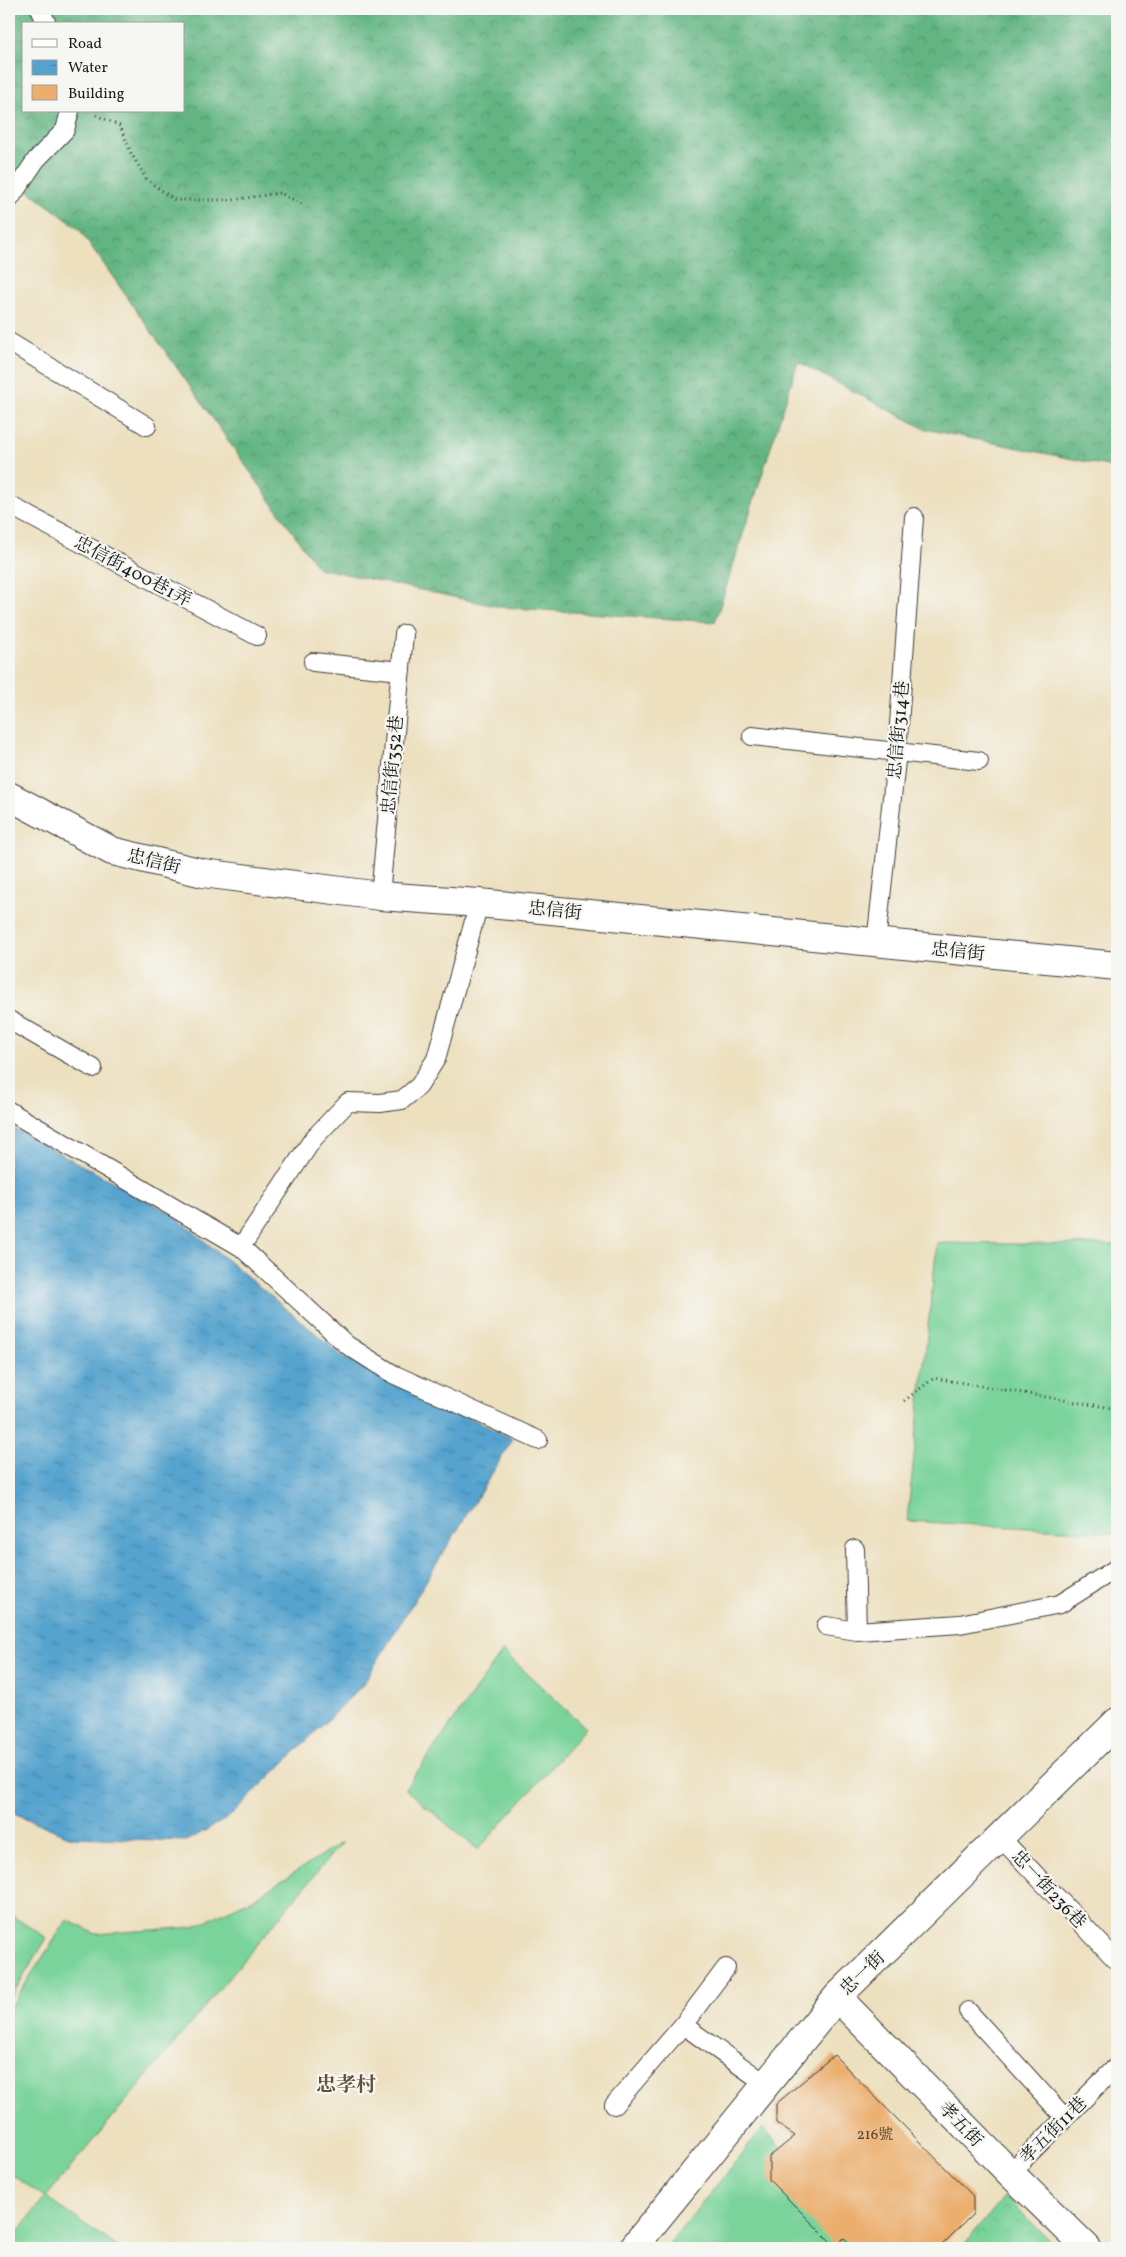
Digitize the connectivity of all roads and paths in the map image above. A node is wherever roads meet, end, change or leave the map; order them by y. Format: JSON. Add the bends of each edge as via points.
{"nodes":[{"id":1,"x":40,"y":9,"type":"edge"},
{"id":2,"x":46,"y":22,"type":"edge"},
{"id":3,"x":70,"y":112,"type":"edge"},
{"id":4,"x":94,"y":115,"type":"dead end"},
{"id":5,"x":9,"y":200,"type":"edge"},
{"id":6,"x":304,"y":205,"type":"dead end"},
{"id":7,"x":9,"y":342,"type":"edge"},
{"id":8,"x":147,"y":426,"type":"dead end"},
{"id":9,"x":9,"y":505,"type":"edge"},
{"id":10,"x":914,"y":517,"type":"dead end"},
{"id":11,"x":404,"y":634,"type":"dead end"},
{"id":12,"x":257,"y":636,"type":"dead end"},
{"id":13,"x":313,"y":662,"type":"dead end"},
{"id":14,"x":401,"y":671,"type":"junction"},
{"id":15,"x":752,"y":736,"type":"dead end"},
{"id":16,"x":896,"y":752,"type":"junction"},
{"id":17,"x":979,"y":761,"type":"dead end"},
{"id":18,"x":9,"y":796,"type":"edge"},
{"id":19,"x":380,"y":896,"type":"junction"},
{"id":20,"x":479,"y":903,"type":"junction"},
{"id":21,"x":876,"y":943,"type":"junction"},
{"id":22,"x":1117,"y":966,"type":"edge"},
{"id":23,"x":9,"y":1020,"type":"edge"},
{"id":24,"x":93,"y":1068,"type":"dead end"},
{"id":25,"x":9,"y":1110,"type":"edge"},
{"id":26,"x":241,"y":1248,"type":"junction"},
{"id":27,"x":904,"y":1401,"type":"dead end"},
{"id":28,"x":1117,"y":1408,"type":"edge"},
{"id":29,"x":538,"y":1440,"type":"dead end"},
{"id":30,"x":855,"y":1549,"type":"dead end"},
{"id":31,"x":1117,"y":1568,"type":"edge"},
{"id":32,"x":826,"y":1626,"type":"dead end"},
{"id":33,"x":857,"y":1631,"type":"junction"},
{"id":34,"x":1117,"y":1722,"type":"edge"},
{"id":35,"x":1001,"y":1838,"type":"junction"},
{"id":36,"x":1117,"y":1961,"type":"edge"},
{"id":37,"x":726,"y":1968,"type":"dead end"},
{"id":38,"x":837,"y":1997,"type":"junction"},
{"id":39,"x":968,"y":2011,"type":"dead end"},
{"id":40,"x":683,"y":2025,"type":"junction"},
{"id":41,"x":1117,"y":2066,"type":"edge"},
{"id":42,"x":766,"y":2084,"type":"junction"},
{"id":43,"x":614,"y":2106,"type":"dead end"},
{"id":44,"x":1065,"y":2118,"type":"junction"},
{"id":45,"x":1010,"y":2173,"type":"junction"},
{"id":46,"x":633,"y":2248,"type":"edge"},
{"id":47,"x":1087,"y":2248,"type":"edge"}],
"edges":[{"from":1,"to":2,"type":"lane"},
{"from":3,"to":5,"type":"lane","via":[[65,130],[36,160]]},
{"from":4,"to":6,"type":"path","via":[[120,126],[147,180],[174,200],[232,200],[280,193]]},
{"from":7,"to":8,"type":"lane"},
{"from":9,"to":12,"type":"lane","name":"忠信街400巷1弄"},
{"from":10,"to":16,"type":"lane","name":"忠信街314巷"},
{"from":11,"to":14,"type":"lane","name":"忠信街352巷"},
{"from":13,"to":14,"type":"lane"},
{"from":14,"to":19,"type":"lane","name":"忠信街352巷"},
{"from":15,"to":16,"type":"lane"},
{"from":16,"to":17,"type":"lane"},
{"from":16,"to":21,"type":"lane","name":"忠信街314巷"},
{"from":18,"to":19,"type":"street","name":"忠信街","via":[[112,851],[204,873]]},
{"from":19,"to":20,"type":"street","name":"忠信街"},
{"from":20,"to":21,"type":"street","name":"忠信街"},
{"from":20,"to":26,"type":"lane","via":[[436,1058],[419,1086],[402,1100],[348,1102],[313,1139]]},
{"from":21,"to":22,"type":"street","name":"忠信街"},
{"from":23,"to":24,"type":"lane"},
{"from":25,"to":26,"type":"lane"},
{"from":26,"to":29,"type":"lane","via":[[354,1350],[393,1374]]},
{"from":27,"to":28,"type":"path","via":[[934,1378]]},
{"from":30,"to":33,"type":"lane"},
{"from":31,"to":33,"type":"lane","via":[[1060,1604],[960,1624]]},
{"from":32,"to":33,"type":"lane"},
{"from":34,"to":35,"type":"street","name":"忠一街"},
{"from":35,"to":36,"type":"lane","name":"忠一街236巷"},
{"from":35,"to":38,"type":"street","name":"忠一街"},
{"from":37,"to":40,"type":"lane"},
{"from":38,"to":42,"type":"street","name":"忠一街"},
{"from":38,"to":45,"type":"street","name":"孝五街"},
{"from":39,"to":44,"type":"lane"},
{"from":40,"to":42,"type":"lane"},
{"from":40,"to":43,"type":"lane"},
{"from":41,"to":44,"type":"lane","name":"孝五街11巷"},
{"from":42,"to":46,"type":"street","name":"忠一街"},
{"from":44,"to":45,"type":"lane","name":"孝五街11巷"},
{"from":45,"to":47,"type":"street","name":"孝五街"}]}
